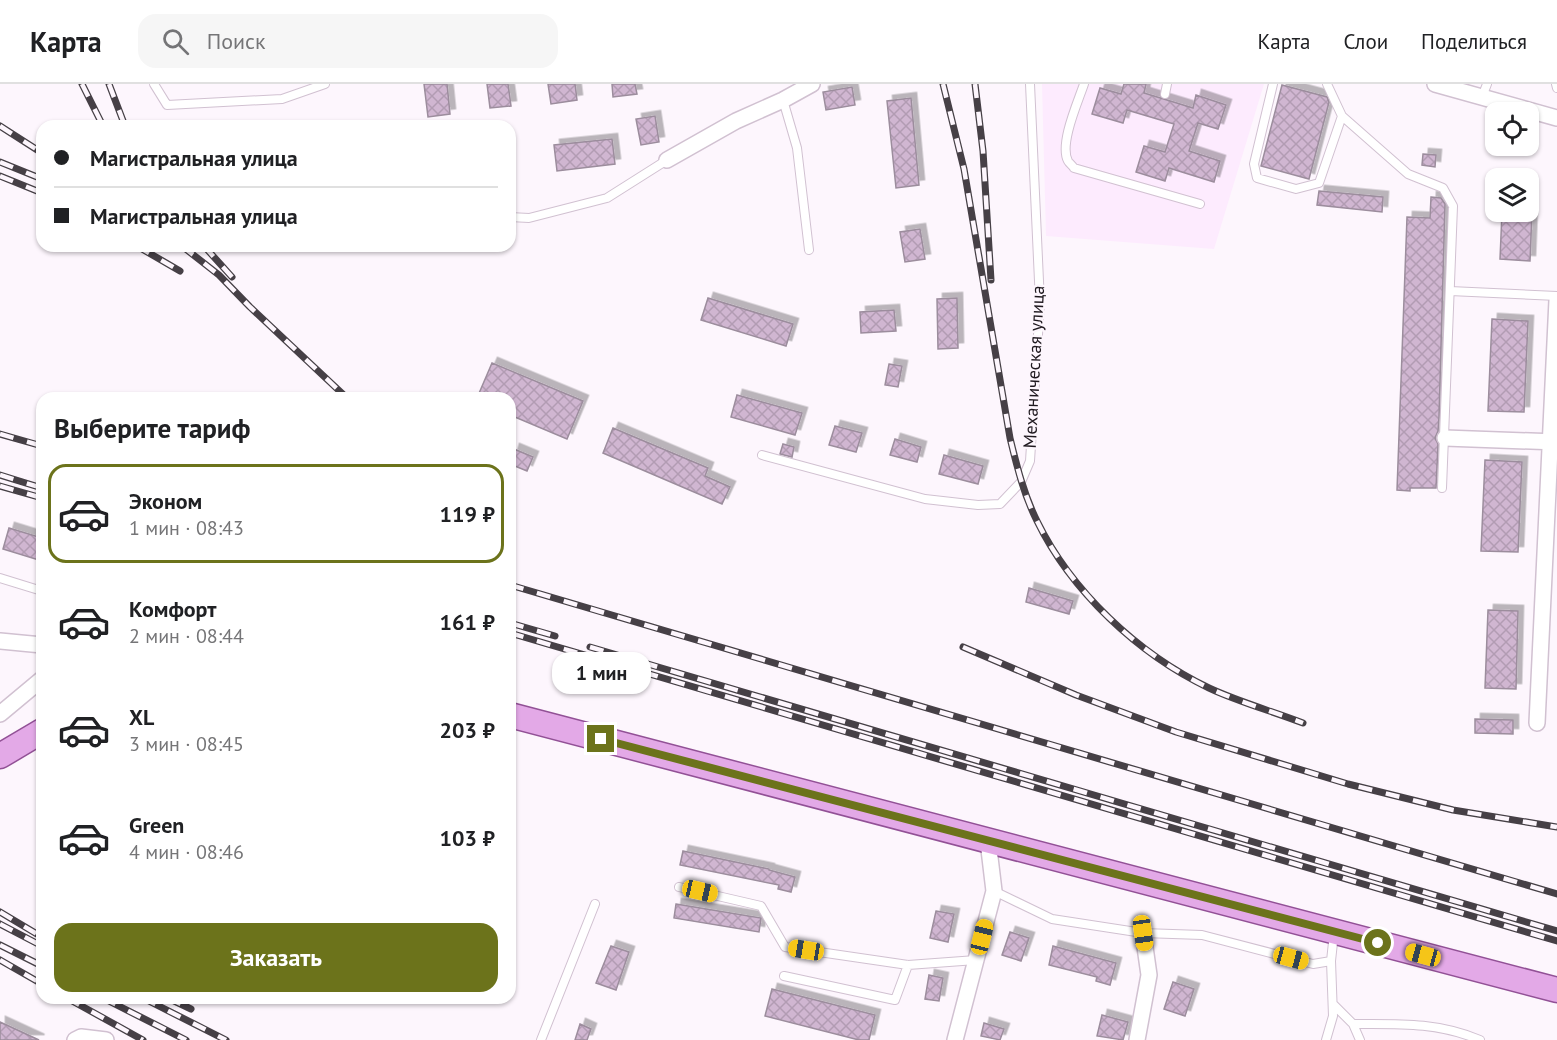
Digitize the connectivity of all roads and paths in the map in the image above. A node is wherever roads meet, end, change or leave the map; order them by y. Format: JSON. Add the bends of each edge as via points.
{"nodes":[{"id":1,"x":154,"y":84,"type":"edge"},
{"id":2,"x":326,"y":84,"type":"edge"},
{"id":3,"x":812,"y":84,"type":"edge"},
{"id":4,"x":1030,"y":84,"type":"edge"},
{"id":5,"x":1084,"y":84,"type":"edge"},
{"id":6,"x":1167,"y":84,"type":"edge"},
{"id":7,"x":1273,"y":84,"type":"edge"},
{"id":8,"x":1327,"y":84,"type":"edge"},
{"id":9,"x":1435,"y":84,"type":"edge"},
{"id":10,"x":1484,"y":90,"type":"edge"},
{"id":11,"x":1165,"y":94,"type":"dead end"},
{"id":12,"x":783,"y":100,"type":"junction"},
{"id":13,"x":1342,"y":116,"type":"junction"},
{"id":14,"x":1557,"y":118,"type":"edge"},
{"id":15,"x":667,"y":160,"type":"joint"},
{"id":16,"x":1200,"y":204,"type":"dead end"},
{"id":17,"x":516,"y":217,"type":"edge"},
{"id":18,"x":809,"y":250,"type":"dead end"},
{"id":19,"x":1450,"y":291,"type":"junction"},
{"id":20,"x":1557,"y":298,"type":"edge"},
{"id":21,"x":1445,"y":438,"type":"junction"},
{"id":22,"x":1554,"y":442,"type":"edge"},
{"id":23,"x":762,"y":454,"type":"dead end"},
{"id":24,"x":1442,"y":488,"type":"dead end"},
{"id":25,"x":0,"y":578,"type":"edge"},
{"id":26,"x":36,"y":589,"type":"edge"},
{"id":27,"x":0,"y":641,"type":"edge"},
{"id":28,"x":36,"y":644,"type":"edge"},
{"id":29,"x":36,"y":684,"type":"edge"},
{"id":30,"x":0,"y":714,"type":"edge"},
{"id":31,"x":516,"y":717,"type":"edge"},
{"id":32,"x":1537,"y":723,"type":"dead end"},
{"id":33,"x":36,"y":735,"type":"edge"},
{"id":34,"x":0,"y":756,"type":"edge"},
{"id":35,"x":988,"y":841,"type":"junction"},
{"id":36,"x":679,"y":887,"type":"dead end"},
{"id":37,"x":994,"y":891,"type":"junction"},
{"id":38,"x":595,"y":904,"type":"dead end"},
{"id":39,"x":1334,"y":932,"type":"junction"},
{"id":40,"x":1143,"y":933,"type":"junction"},
{"id":41,"x":976,"y":960,"type":"junction"},
{"id":42,"x":1331,"y":961,"type":"junction"},
{"id":43,"x":908,"y":965,"type":"junction"},
{"id":44,"x":784,"y":976,"type":"dead end"},
{"id":45,"x":1557,"y":990,"type":"edge"},
{"id":46,"x":1333,"y":1004,"type":"junction"},
{"id":47,"x":1353,"y":1024,"type":"junction"},
{"id":48,"x":75,"y":1040,"type":"edge"},
{"id":49,"x":106,"y":1040,"type":"edge"},
{"id":50,"x":541,"y":1040,"type":"edge"},
{"id":51,"x":955,"y":1040,"type":"edge"},
{"id":52,"x":1137,"y":1040,"type":"edge"},
{"id":53,"x":1326,"y":1040,"type":"edge"},
{"id":54,"x":1360,"y":1040,"type":"edge"},
{"id":55,"x":1480,"y":1040,"type":"edge"}],
"edges":[{"from":1,"to":2,"type":"lane","via":[[167,105],[282,99]]},
{"from":3,"to":12,"type":"street"},
{"from":4,"to":23,"type":"lane","name":"Механическая улица","via":[[1040,303],[1030,461],[1021,482],[1000,504],[978,505],[925,499]]},
{"from":5,"to":16,"type":"lane","via":[[1066,140],[1068,161],[1074,168]]},
{"from":6,"to":11,"type":"lane"},
{"from":7,"to":13,"type":"lane","via":[[1254,164],[1257,178],[1296,189],[1319,183]]},
{"from":8,"to":13,"type":"lane"},
{"from":9,"to":10,"type":"street"},
{"from":10,"to":14,"type":"street"},
{"from":12,"to":15,"type":"street"},
{"from":12,"to":18,"type":"lane","via":[[797,148]]},
{"from":13,"to":19,"type":"lane","via":[[1408,174],[1443,188],[1453,206]]},
{"from":15,"to":17,"type":"lane","via":[[607,198],[529,218]]},
{"from":19,"to":20,"type":"lane"},
{"from":19,"to":21,"type":"lane"},
{"from":20,"to":22,"type":"street"},
{"from":21,"to":22,"type":"street"},
{"from":21,"to":24,"type":"lane"},
{"from":22,"to":32,"type":"street"},
{"from":25,"to":26,"type":"lane"},
{"from":27,"to":28,"type":"street"},
{"from":29,"to":30,"type":"street"},
{"from":31,"to":35,"type":"main road"},
{"from":33,"to":34,"type":"main road"},
{"from":35,"to":37,"type":"street"},
{"from":35,"to":39,"type":"main road"},
{"from":36,"to":43,"type":"lane","via":[[761,906],[785,946]]},
{"from":37,"to":40,"type":"lane","via":[[1052,919]]},
{"from":37,"to":41,"type":"street"},
{"from":38,"to":50,"type":"lane"},
{"from":39,"to":42,"type":"lane"},
{"from":39,"to":45,"type":"main road"},
{"from":40,"to":42,"type":"lane","via":[[1202,934],[1313,964]]},
{"from":40,"to":52,"type":"street","via":[[1149,975]]},
{"from":41,"to":43,"type":"lane"},
{"from":41,"to":51,"type":"street"},
{"from":42,"to":46,"type":"lane"},
{"from":43,"to":44,"type":"lane","via":[[895,1000]]},
{"from":46,"to":47,"type":"lane"},
{"from":46,"to":53,"type":"lane"},
{"from":47,"to":54,"type":"lane"},
{"from":47,"to":55,"type":"lane","via":[[1412,1024],[1456,1030]]},
{"from":48,"to":49,"type":"street"}]}
